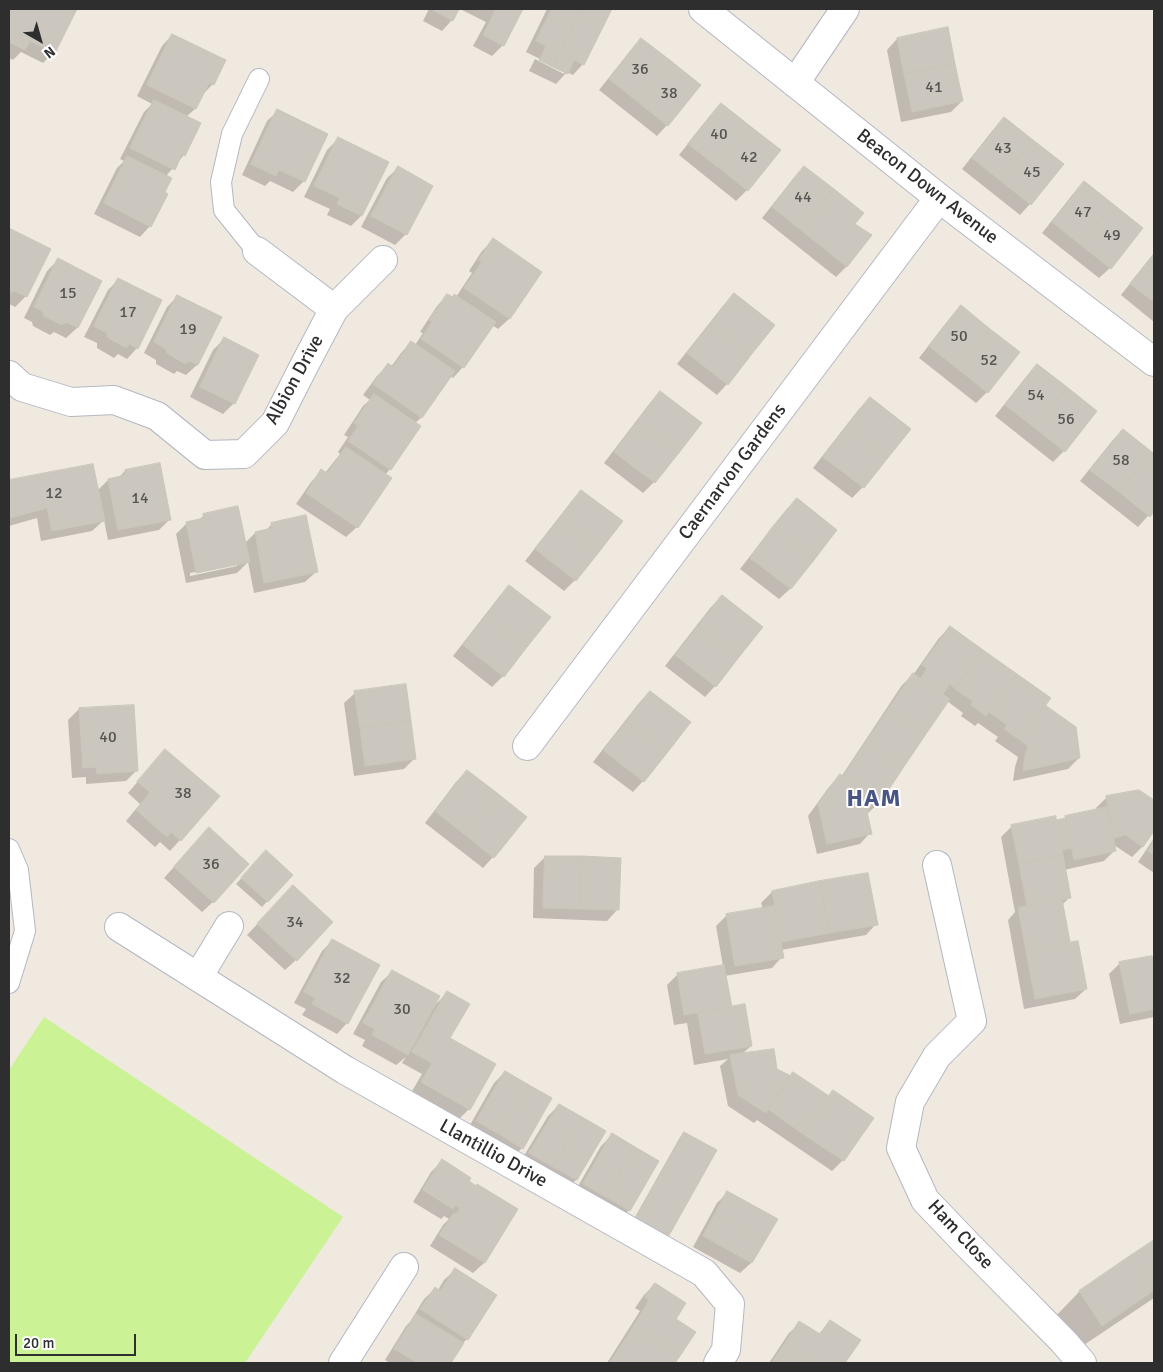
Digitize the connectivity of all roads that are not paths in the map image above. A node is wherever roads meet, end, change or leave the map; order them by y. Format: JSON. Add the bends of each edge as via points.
{"nodes":[{"id":1,"x":703,"y":9,"type":"edge"},
{"id":2,"x":845,"y":9,"type":"edge"},
{"id":3,"x":259,"y":79,"type":"dead end"},
{"id":4,"x":795,"y":83,"type":"junction"},
{"id":5,"x":939,"y":198,"type":"junction"},
{"id":6,"x":258,"y":251,"type":"joint"},
{"id":7,"x":383,"y":260,"type":"dead end"},
{"id":8,"x":334,"y":310,"type":"junction"},
{"id":9,"x":1154,"y":362,"type":"edge"},
{"id":10,"x":9,"y":375,"type":"edge"},
{"id":11,"x":527,"y":746,"type":"dead end"},
{"id":12,"x":9,"y":849,"type":"edge"},
{"id":13,"x":937,"y":865,"type":"dead end"},
{"id":14,"x":229,"y":926,"type":"dead end"},
{"id":15,"x":119,"y":927,"type":"dead end"},
{"id":16,"x":198,"y":977,"type":"junction"},
{"id":17,"x":9,"y":983,"type":"edge"},
{"id":18,"x":404,"y":1267,"type":"dead end"},
{"id":19,"x":342,"y":1363,"type":"edge"},
{"id":20,"x":718,"y":1363,"type":"edge"},
{"id":21,"x":1082,"y":1363,"type":"edge"}],
"edges":[{"from":1,"to":4,"type":"street","name":"Beacon Down Avenue"},
{"from":2,"to":4,"type":"street"},
{"from":3,"to":6,"type":"lane","via":[[232,134],[221,182],[224,210]]},
{"from":4,"to":5,"type":"street","name":"Beacon Down Avenue"},
{"from":5,"to":9,"type":"street","name":"Beacon Down Avenue"},
{"from":5,"to":11,"type":"street","name":"Caernarvon Gardens"},
{"from":6,"to":8,"type":"street"},
{"from":7,"to":8,"type":"street","name":"Albion Drive"},
{"from":8,"to":10,"type":"street","name":"Albion Drive","via":[[274,423],[244,454],[205,455],[157,416],[114,400],[71,402],[22,388]]},
{"from":12,"to":17,"type":"lane","via":[[18,870],[25,931]]},
{"from":13,"to":21,"type":"street","name":"Ham Close","via":[[972,1021],[937,1056],[910,1102],[901,1148],[925,1200]]},
{"from":14,"to":16,"type":"street"},
{"from":15,"to":16,"type":"street","name":"Llantillio Drive"},
{"from":16,"to":20,"type":"street","name":"Llantillio Drive","via":[[345,1070],[704,1273],[730,1304],[726,1350]]},
{"from":18,"to":19,"type":"street"}]}
